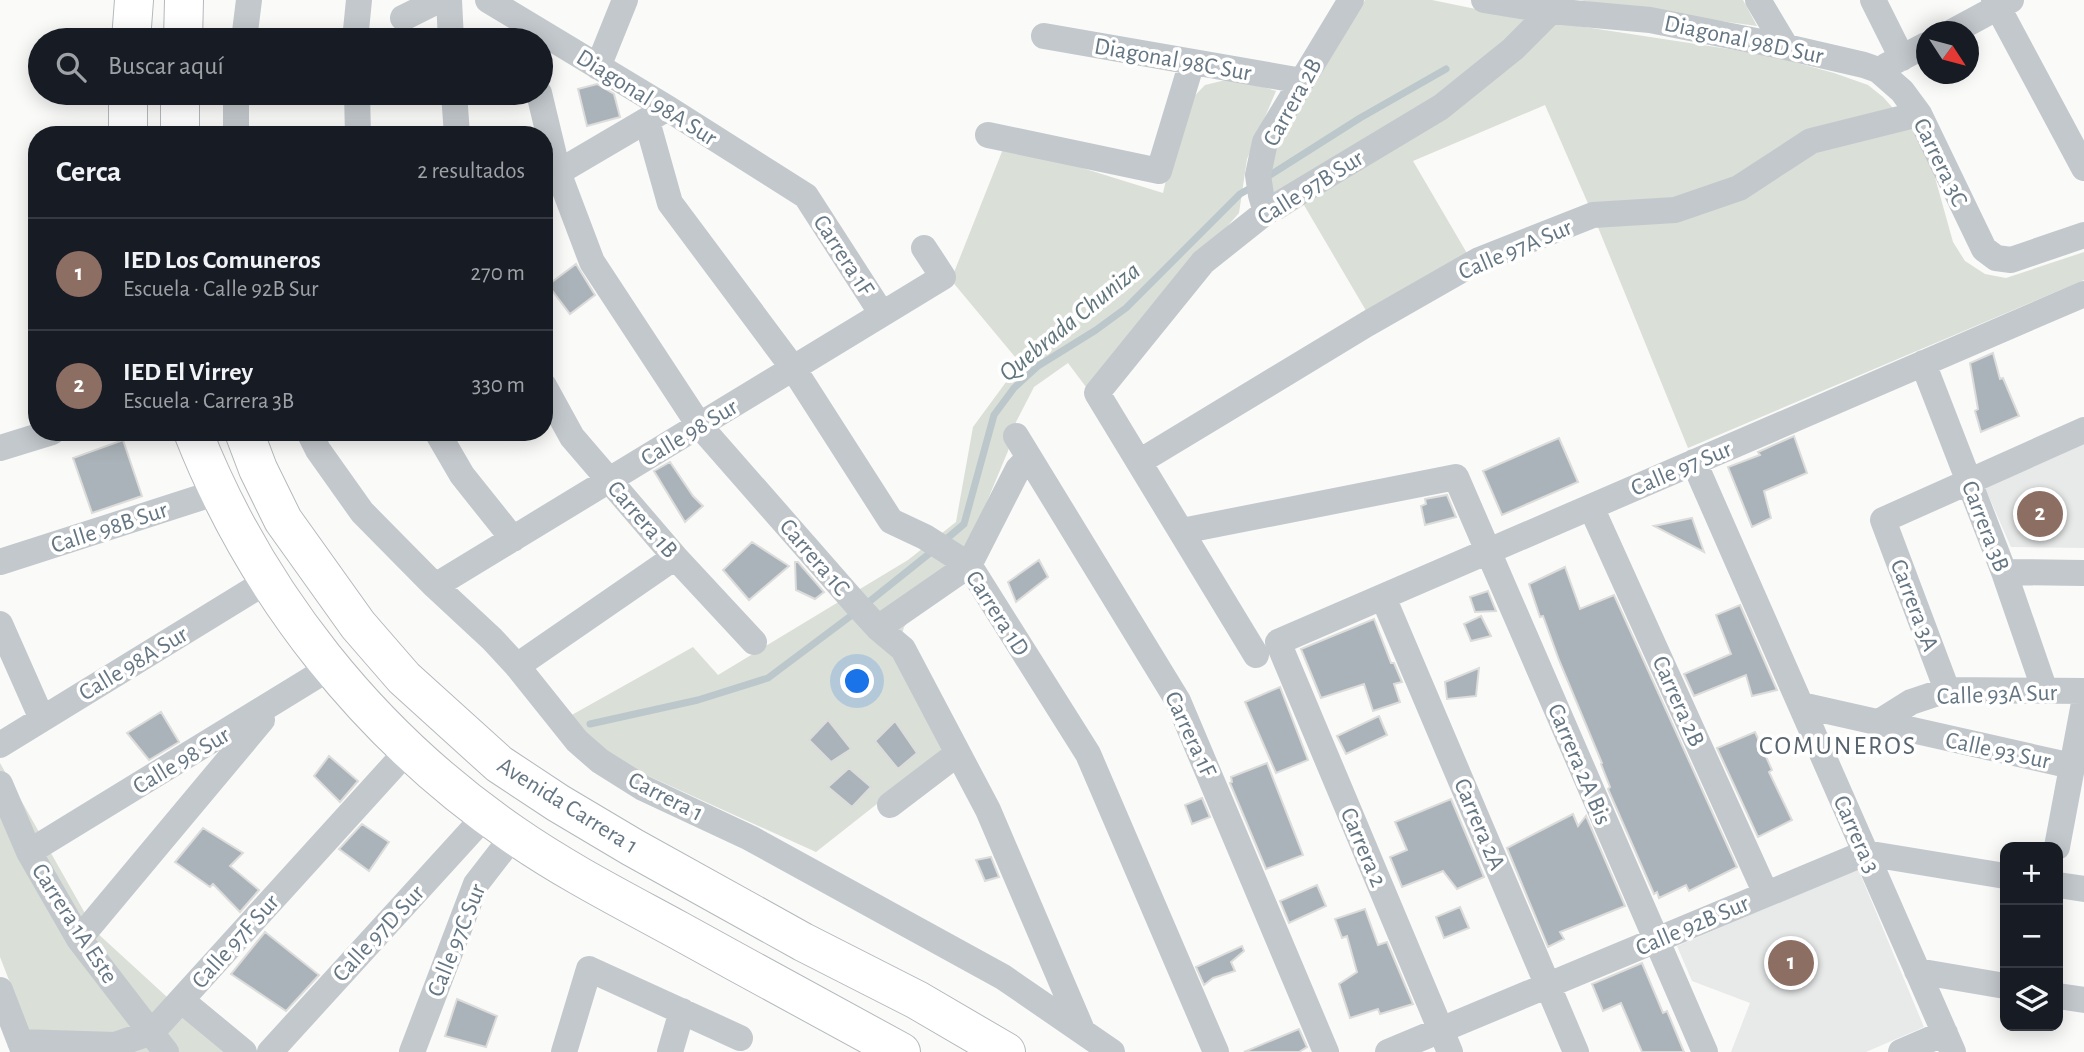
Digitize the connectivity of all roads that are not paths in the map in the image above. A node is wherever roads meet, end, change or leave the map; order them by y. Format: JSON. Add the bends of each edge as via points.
{"nodes":[{"id":1,"x":134,"y":0,"type":"edge"},
{"id":2,"x":184,"y":0,"type":"edge"},
{"id":3,"x":249,"y":0,"type":"edge"},
{"id":4,"x":359,"y":0,"type":"edge"},
{"id":5,"x":439,"y":0,"type":"edge"},
{"id":6,"x":449,"y":0,"type":"edge"},
{"id":7,"x":488,"y":0,"type":"edge"},
{"id":8,"x":625,"y":0,"type":"edge"},
{"id":9,"x":1351,"y":0,"type":"edge"},
{"id":10,"x":1484,"y":0,"type":"edge"},
{"id":11,"x":1758,"y":0,"type":"edge"},
{"id":12,"x":1873,"y":0,"type":"edge"},
{"id":13,"x":2001,"y":2,"type":"edge"},
{"id":14,"x":1535,"y":6,"type":"edge"},
{"id":15,"x":1658,"y":10,"type":"edge"},
{"id":16,"x":403,"y":18,"type":"dead end"},
{"id":17,"x":1970,"y":21,"type":"edge"},
{"id":18,"x":132,"y":28,"type":"edge"},
{"id":19,"x":183,"y":28,"type":"edge"},
{"id":20,"x":246,"y":28,"type":"edge"},
{"id":21,"x":354,"y":28,"type":"edge"},
{"id":22,"x":450,"y":28,"type":"edge"},
{"id":23,"x":522,"y":28,"type":"edge"},
{"id":24,"x":1044,"y":36,"type":"dead end"},
{"id":25,"x":553,"y":44,"type":"edge"},
{"id":26,"x":1786,"y":47,"type":"junction"},
{"id":27,"x":1916,"y":51,"type":"edge"},
{"id":28,"x":1902,"y":58,"type":"junction"},
{"id":29,"x":1192,"y":62,"type":"junction"},
{"id":30,"x":598,"y":67,"type":"junction"},
{"id":31,"x":1878,"y":70,"type":"junction"},
{"id":32,"x":1302,"y":81,"type":"junction"},
{"id":33,"x":128,"y":105,"type":"edge"},
{"id":34,"x":180,"y":105,"type":"edge"},
{"id":35,"x":236,"y":105,"type":"edge"},
{"id":36,"x":357,"y":105,"type":"edge"},
{"id":37,"x":455,"y":105,"type":"edge"},
{"id":38,"x":541,"y":105,"type":"edge"},
{"id":39,"x":1919,"y":114,"type":"junction"},
{"id":40,"x":657,"y":115,"type":"junction"},
{"id":41,"x":128,"y":126,"type":"edge"},
{"id":42,"x":180,"y":126,"type":"edge"},
{"id":43,"x":236,"y":126,"type":"edge"},
{"id":44,"x":358,"y":126,"type":"edge"},
{"id":45,"x":456,"y":126,"type":"edge"},
{"id":46,"x":544,"y":126,"type":"edge"},
{"id":47,"x":988,"y":135,"type":"dead end"},
{"id":48,"x":2084,"y":168,"type":"edge"},
{"id":49,"x":553,"y":175,"type":"edge"},
{"id":50,"x":553,"y":180,"type":"edge"},
{"id":51,"x":1261,"y":194,"type":"junction"},
{"id":52,"x":806,"y":196,"type":"joint"},
{"id":53,"x":2084,"y":234,"type":"edge"},
{"id":54,"x":924,"y":248,"type":"dead end"},
{"id":55,"x":2084,"y":294,"type":"edge"},
{"id":56,"x":882,"y":314,"type":"junction"},
{"id":57,"x":1923,"y":363,"type":"junction"},
{"id":58,"x":793,"y":368,"type":"junction"},
{"id":59,"x":1097,"y":393,"type":"joint"},
{"id":60,"x":553,"y":402,"type":"edge"},
{"id":61,"x":699,"y":425,"type":"junction"},
{"id":62,"x":2084,"y":430,"type":"edge"},
{"id":63,"x":28,"y":439,"type":"edge"},
{"id":64,"x":197,"y":441,"type":"edge"},
{"id":65,"x":247,"y":441,"type":"edge"},
{"id":66,"x":314,"y":441,"type":"edge"},
{"id":67,"x":442,"y":441,"type":"edge"},
{"id":68,"x":0,"y":447,"type":"edge"},
{"id":69,"x":1139,"y":462,"type":"junction"},
{"id":70,"x":1694,"y":462,"type":"junction"},
{"id":71,"x":609,"y":480,"type":"junction"},
{"id":72,"x":1969,"y":482,"type":"junction"},
{"id":73,"x":218,"y":492,"type":"junction"},
{"id":74,"x":1591,"y":507,"type":"junction"},
{"id":75,"x":1182,"y":531,"type":"junction"},
{"id":76,"x":513,"y":539,"type":"junction"},
{"id":77,"x":1488,"y":552,"type":"junction"},
{"id":78,"x":675,"y":557,"type":"junction"},
{"id":79,"x":961,"y":560,"type":"junction"},
{"id":80,"x":0,"y":562,"type":"edge"},
{"id":81,"x":2004,"y":572,"type":"junction"},
{"id":82,"x":2084,"y":573,"type":"edge"},
{"id":83,"x":267,"y":581,"type":"junction"},
{"id":84,"x":435,"y":586,"type":"junction"},
{"id":85,"x":1383,"y":597,"type":"junction"},
{"id":86,"x":867,"y":615,"type":"junction"},
{"id":87,"x":0,"y":624,"type":"edge"},
{"id":88,"x":754,"y":642,"type":"dead end"},
{"id":89,"x":1267,"y":649,"type":"junction"},
{"id":90,"x":517,"y":666,"type":"junction"},
{"id":91,"x":331,"y":667,"type":"junction"},
{"id":92,"x":1947,"y":690,"type":"junction"},
{"id":93,"x":2045,"y":691,"type":"junction"},
{"id":94,"x":2084,"y":691,"type":"edge"},
{"id":95,"x":276,"y":702,"type":"junction"},
{"id":96,"x":2084,"y":703,"type":"edge"},
{"id":97,"x":1801,"y":705,"type":"junction"},
{"id":98,"x":41,"y":719,"type":"junction"},
{"id":99,"x":1876,"y":724,"type":"junction"},
{"id":100,"x":0,"y":744,"type":"edge"},
{"id":101,"x":408,"y":750,"type":"junction"},
{"id":102,"x":957,"y":754,"type":"junction"},
{"id":103,"x":2072,"y":766,"type":"junction"},
{"id":104,"x":0,"y":784,"type":"edge"},
{"id":105,"x":890,"y":805,"type":"dead end"},
{"id":106,"x":500,"y":825,"type":"junction"},
{"id":107,"x":2058,"y":842,"type":"edge"},
{"id":108,"x":29,"y":852,"type":"junction"},
{"id":109,"x":1866,"y":853,"type":"junction"},
{"id":110,"x":2000,"y":875,"type":"edge"},
{"id":111,"x":2063,"y":886,"type":"edge"},
{"id":112,"x":2084,"y":889,"type":"edge"},
{"id":113,"x":1766,"y":894,"type":"junction"},
{"id":114,"x":79,"y":939,"type":"junction"},
{"id":115,"x":1656,"y":940,"type":"junction"},
{"id":116,"x":1917,"y":971,"type":"junction"},
{"id":117,"x":1548,"y":985,"type":"junction"},
{"id":118,"x":2000,"y":985,"type":"edge"},
{"id":119,"x":0,"y":990,"type":"edge"},
{"id":120,"x":2063,"y":997,"type":"edge"},
{"id":121,"x":181,"y":1000,"type":"junction"},
{"id":122,"x":2084,"y":1000,"type":"edge"},
{"id":123,"x":681,"y":1011,"type":"junction"},
{"id":124,"x":1082,"y":1030,"type":"junction"},
{"id":125,"x":740,"y":1038,"type":"dead end"},
{"id":126,"x":1445,"y":1041,"type":"edge"},
{"id":127,"x":159,"y":1042,"type":"edge"},
{"id":128,"x":1949,"y":1042,"type":"edge"},
{"id":129,"x":22,"y":1047,"type":"edge"},
{"id":130,"x":244,"y":1052,"type":"edge"},
{"id":131,"x":270,"y":1052,"type":"edge"},
{"id":132,"x":412,"y":1052,"type":"edge"},
{"id":133,"x":564,"y":1052,"type":"edge"},
{"id":134,"x":670,"y":1052,"type":"edge"},
{"id":135,"x":901,"y":1052,"type":"edge"},
{"id":136,"x":1006,"y":1052,"type":"edge"},
{"id":137,"x":1112,"y":1052,"type":"edge"},
{"id":138,"x":1216,"y":1052,"type":"edge"},
{"id":139,"x":1326,"y":1052,"type":"edge"},
{"id":140,"x":1388,"y":1052,"type":"edge"},
{"id":141,"x":1576,"y":1052,"type":"edge"},
{"id":142,"x":1705,"y":1052,"type":"edge"},
{"id":143,"x":1901,"y":1052,"type":"edge"}],
"edges":[{"from":1,"to":18,"type":"highway"},
{"from":2,"to":19,"type":"highway"},
{"from":3,"to":20,"type":"street"},
{"from":4,"to":21,"type":"street"},
{"from":5,"to":16,"type":"street"},
{"from":6,"to":22,"type":"street"},
{"from":7,"to":23,"type":"street","name":"Diagonal 98A Sur"},
{"from":8,"to":30,"type":"street"},
{"from":9,"to":32,"type":"street","name":"Carrera 2B"},
{"from":10,"to":14,"type":"street","name":"Diagonal 98D Sur"},
{"from":11,"to":26,"type":"street"},
{"from":12,"to":28,"type":"street"},
{"from":13,"to":17,"type":"street"},
{"from":13,"to":48,"type":"street"},
{"from":14,"to":15,"type":"street","name":"Diagonal 98D Sur"},
{"from":14,"to":51,"type":"street","name":"Calle 97B Sur","via":[[1513,49],[1441,107]]},
{"from":15,"to":26,"type":"street","name":"Diagonal 98D Sur"},
{"from":24,"to":29,"type":"street","name":"Diagonal 98C Sur"},
{"from":25,"to":30,"type":"street","name":"Diagonal 98A Sur"},
{"from":26,"to":31,"type":"street","name":"Diagonal 98D Sur"},
{"from":27,"to":28,"type":"street"},
{"from":28,"to":31,"type":"street"},
{"from":29,"to":32,"type":"street","name":"Diagonal 98C Sur"},
{"from":29,"to":47,"type":"street","via":[[1158,171]]},
{"from":30,"to":40,"type":"street","name":"Diagonal 98A Sur"},
{"from":31,"to":39,"type":"street","name":"Carrera 3C"},
{"from":32,"to":51,"type":"street","name":"Carrera 2B","via":[[1265,142]]},
{"from":33,"to":41,"type":"highway"},
{"from":34,"to":42,"type":"highway"},
{"from":35,"to":43,"type":"street"},
{"from":36,"to":44,"type":"street"},
{"from":37,"to":45,"type":"street"},
{"from":38,"to":46,"type":"street","name":"Carrera 1C"},
{"from":39,"to":53,"type":"street","name":"Carrera 3C","via":[[1984,249],[2011,260]]},
{"from":39,"to":69,"type":"street","name":"Calle 97A Sur","via":[[1811,141],[1739,188],[1675,210],[1593,215],[1479,260]]},
{"from":40,"to":49,"type":"street"},
{"from":40,"to":52,"type":"street","name":"Diagonal 98A Sur"},
{"from":40,"to":58,"type":"street","name":"Carrera 1D","via":[[670,203]]},
{"from":50,"to":61,"type":"street","name":"Carrera 1C","via":[[592,262]]},
{"from":51,"to":59,"type":"street","name":"Calle 97B Sur"},
{"from":52,"to":56,"type":"street","name":"Carrera 1F"},
{"from":54,"to":56,"type":"street","name":"Calle 98 Sur","via":[[943,277]]},
{"from":55,"to":57,"type":"street","name":"Calle 97 Sur"},
{"from":56,"to":58,"type":"street","name":"Calle 98 Sur"},
{"from":57,"to":70,"type":"street","name":"Calle 97 Sur"},
{"from":57,"to":72,"type":"street","name":"Carrera 3B"},
{"from":58,"to":61,"type":"street","name":"Calle 98 Sur"},
{"from":58,"to":79,"type":"street","name":"Carrera 1D","via":[[891,521]]},
{"from":59,"to":69,"type":"street","name":"Carrera 2"},
{"from":60,"to":71,"type":"street","name":"Carrera 1B","via":[[572,437]]},
{"from":61,"to":71,"type":"street","name":"Calle 98 Sur"},
{"from":61,"to":86,"type":"street","name":"Carrera 1C"},
{"from":62,"to":72,"type":"street"},
{"from":63,"to":68,"type":"street"},
{"from":64,"to":73,"type":"highway","name":"Avenida Carrera 1"},
{"from":65,"to":136,"type":"highway","name":"Avenida Carrera 1","via":[[283,520],[358,625],[404,678],[499,764],[632,847]]},
{"from":66,"to":84,"type":"street","name":"Carrera 1","via":[[362,512]]},
{"from":67,"to":76,"type":"street","via":[[461,475]]},
{"from":69,"to":75,"type":"street","name":"Carrera 2"},
{"from":70,"to":74,"type":"street","name":"Calle 97 Sur"},
{"from":70,"to":97,"type":"street","name":"Carrera 3"},
{"from":71,"to":76,"type":"street","name":"Calle 98 Sur"},
{"from":71,"to":78,"type":"street","name":"Carrera 1B"},
{"from":72,"to":81,"type":"street","name":"Carrera 3B"},
{"from":72,"to":92,"type":"street","name":"Carrera 3A","via":[[1883,520]]},
{"from":73,"to":80,"type":"street","name":"Calle 98B Sur"},
{"from":73,"to":83,"type":"highway","name":"Avenida Carrera 1"},
{"from":74,"to":77,"type":"street","name":"Calle 97 Sur"},
{"from":74,"to":113,"type":"street","name":"Carrera 2B"},
{"from":75,"to":77,"type":"street","name":"Carrera 2A Bis","via":[[1455,477]]},
{"from":75,"to":89,"type":"street","name":"Carrera 2"},
{"from":76,"to":84,"type":"street","name":"Calle 98 Sur"},
{"from":77,"to":85,"type":"street","name":"Calle 97 Sur"},
{"from":77,"to":115,"type":"street","name":"Carrera 2A Bis"},
{"from":78,"to":88,"type":"street","name":"Carrera 1B"},
{"from":78,"to":90,"type":"street"},
{"from":79,"to":86,"type":"street"},
{"from":79,"to":138,"type":"street","name":"Carrera 1D","via":[[1088,754]]},
{"from":79,"to":139,"type":"street","name":"Carrera 1F","via":[[1018,469],[1023,447],[1178,701]]},
{"from":81,"to":82,"type":"street"},
{"from":81,"to":93,"type":"street","name":"Carrera 3B"},
{"from":83,"to":91,"type":"highway","name":"Avenida Carrera 1"},
{"from":83,"to":98,"type":"street","name":"Calle 98A Sur"},
{"from":84,"to":90,"type":"street","name":"Carrera 1"},
{"from":85,"to":89,"type":"street","name":"Calle 97 Sur"},
{"from":85,"to":117,"type":"street","name":"Carrera 2A"},
{"from":86,"to":102,"type":"street","name":"Carrera 1C","via":[[903,649]]},
{"from":87,"to":98,"type":"street"},
{"from":89,"to":126,"type":"street","name":"Carrera 2"},
{"from":90,"to":124,"type":"street","name":"Carrera 1","via":[[577,741],[600,761],[1003,977]]},
{"from":91,"to":95,"type":"street","name":"Calle 98 Sur"},
{"from":91,"to":101,"type":"highway","name":"Avenida Carrera 1"},
{"from":92,"to":93,"type":"street","name":"Calle 93A Sur"},
{"from":92,"to":99,"type":"street","name":"Calle 93A Sur","via":[[1911,702]]},
{"from":93,"to":94,"type":"street","name":"Calle 93A Sur"},
{"from":95,"to":108,"type":"street","name":"Calle 98 Sur"},
{"from":95,"to":114,"type":"street"},
{"from":96,"to":103,"type":"street"},
{"from":97,"to":99,"type":"street","name":"Calle 93 Sur"},
{"from":97,"to":109,"type":"street","name":"Carrera 3"},
{"from":98,"to":100,"type":"street","name":"Calle 98A Sur"},
{"from":99,"to":103,"type":"street","name":"Calle 93 Sur"},
{"from":101,"to":106,"type":"highway","name":"Avenida Carrera 1"},
{"from":101,"to":121,"type":"street","name":"Calle 97F Sur"},
{"from":102,"to":105,"type":"street"},
{"from":102,"to":124,"type":"street","name":"Carrera 1C","via":[[988,810]]},
{"from":103,"to":107,"type":"street"},
{"from":104,"to":108,"type":"street","name":"Carrera 1A Este"},
{"from":106,"to":131,"type":"street","name":"Calle 97D Sur"},
{"from":106,"to":132,"type":"street","name":"Calle 97C Sur"},
{"from":106,"to":135,"type":"highway","name":"Avenida Carrera 1","via":[[606,891]]},
{"from":108,"to":114,"type":"street","name":"Carrera 1A Este"},
{"from":109,"to":110,"type":"street"},
{"from":109,"to":113,"type":"street","name":"Calle 92B Sur"},
{"from":109,"to":116,"type":"street","name":"Carrera 3"},
{"from":111,"to":112,"type":"street"},
{"from":113,"to":115,"type":"street","name":"Calle 92B Sur"},
{"from":114,"to":127,"type":"street","name":"Carrera 1A Este"},
{"from":115,"to":117,"type":"street","name":"Calle 92B Sur"},
{"from":115,"to":142,"type":"street","name":"Carrera 2A Bis"},
{"from":116,"to":118,"type":"street"},
{"from":116,"to":128,"type":"street","name":"Carrera 3"},
{"from":117,"to":126,"type":"street","name":"Calle 92B Sur"},
{"from":117,"to":141,"type":"street","name":"Carrera 2A"},
{"from":119,"to":129,"type":"street"},
{"from":120,"to":122,"type":"street"},
{"from":121,"to":127,"type":"street","name":"Calle 97F Sur"},
{"from":121,"to":130,"type":"street"},
{"from":123,"to":125,"type":"street"},
{"from":123,"to":133,"type":"street","via":[[589,968]]},
{"from":123,"to":134,"type":"street"},
{"from":124,"to":137,"type":"street","name":"Carrera 1"},
{"from":126,"to":140,"type":"street","name":"Calle 92B Sur"},
{"from":127,"to":129,"type":"street","name":"Calle 97F Sur"},
{"from":128,"to":143,"type":"street"}]}
